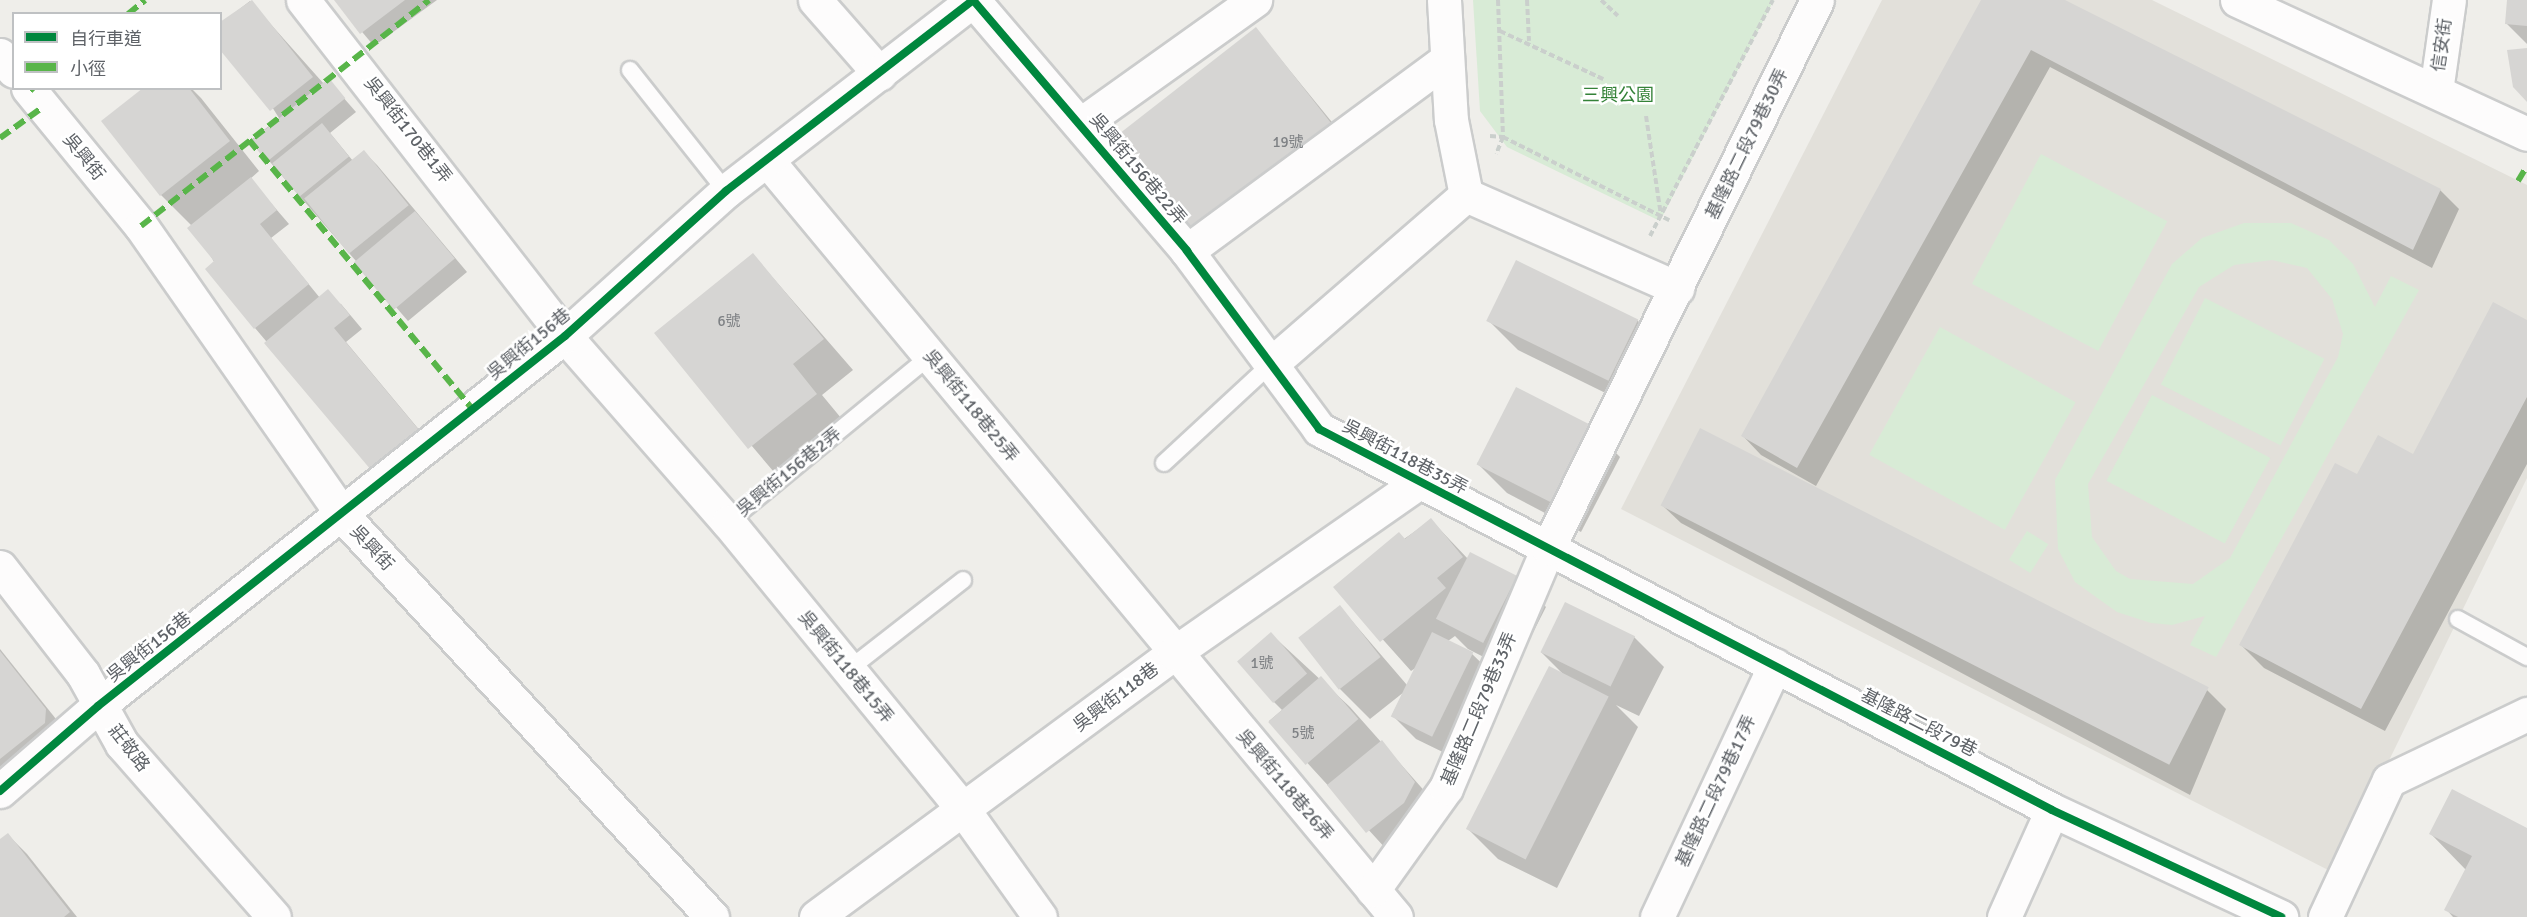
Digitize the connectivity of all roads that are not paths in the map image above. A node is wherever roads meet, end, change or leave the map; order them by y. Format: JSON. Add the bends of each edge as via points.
{"nodes":[{"id":1,"x":303,"y":0,"type":"edge"},
{"id":2,"x":815,"y":0,"type":"edge"},
{"id":3,"x":973,"y":0,"type":"edge"},
{"id":4,"x":1255,"y":0,"type":"edge"},
{"id":5,"x":1444,"y":0,"type":"edge"},
{"id":6,"x":1817,"y":0,"type":"edge"},
{"id":7,"x":2238,"y":0,"type":"edge"},
{"id":8,"x":2448,"y":0,"type":"edge"},
{"id":9,"x":0,"y":55,"type":"edge"},
{"id":10,"x":1447,"y":59,"type":"junction"},
{"id":11,"x":12,"y":69,"type":"edge"},
{"id":12,"x":630,"y":70,"type":"dead end"},
{"id":13,"x":879,"y":74,"type":"junction"},
{"id":14,"x":30,"y":90,"type":"edge"},
{"id":15,"x":2436,"y":91,"type":"junction"},
{"id":16,"x":1081,"y":123,"type":"junction"},
{"id":17,"x":2527,"y":134,"type":"edge"},
{"id":18,"x":767,"y":160,"type":"junction"},
{"id":19,"x":726,"y":191,"type":"junction"},
{"id":20,"x":1466,"y":195,"type":"junction"},
{"id":21,"x":1186,"y":250,"type":"junction"},
{"id":22,"x":1677,"y":288,"type":"junction"},
{"id":23,"x":565,"y":336,"type":"junction"},
{"id":24,"x":930,"y":356,"type":"junction"},
{"id":25,"x":1271,"y":364,"type":"junction"},
{"id":26,"x":1164,"y":463,"type":"dead end"},
{"id":27,"x":1419,"y":482,"type":"junction"},
{"id":28,"x":343,"y":516,"type":"junction"},
{"id":29,"x":728,"y":522,"type":"junction"},
{"id":30,"x":1548,"y":548,"type":"junction"},
{"id":31,"x":0,"y":567,"type":"edge"},
{"id":32,"x":963,"y":580,"type":"dead end"},
{"id":33,"x":2458,"y":619,"type":"dead end"},
{"id":34,"x":1174,"y":653,"type":"junction"},
{"id":35,"x":2527,"y":657,"type":"edge"},
{"id":36,"x":1775,"y":665,"type":"junction"},
{"id":37,"x":848,"y":670,"type":"junction"},
{"id":38,"x":98,"y":706,"type":"junction"},
{"id":39,"x":2527,"y":714,"type":"edge"},
{"id":40,"x":0,"y":791,"type":"edge"},
{"id":41,"x":2052,"y":810,"type":"junction"},
{"id":42,"x":964,"y":813,"type":"junction"},
{"id":43,"x":1373,"y":890,"type":"junction"},
{"id":44,"x":274,"y":917,"type":"edge"},
{"id":45,"x":712,"y":917,"type":"edge"},
{"id":46,"x":816,"y":917,"type":"edge"},
{"id":47,"x":1040,"y":917,"type":"edge"},
{"id":48,"x":1396,"y":917,"type":"edge"},
{"id":49,"x":1657,"y":917,"type":"edge"},
{"id":50,"x":2004,"y":917,"type":"edge"},
{"id":51,"x":2281,"y":917,"type":"edge"},
{"id":52,"x":2325,"y":917,"type":"edge"}],
"edges":[{"from":1,"to":23,"type":"street","name":"吳興街170巷1弄"},
{"from":2,"to":13,"type":"street"},
{"from":3,"to":13,"type":"street","name":"吳興街156巷"},
{"from":3,"to":16,"type":"street","name":"吳興街156巷22弄"},
{"from":4,"to":16,"type":"street","name":"吳興街156巷22弄"},
{"from":5,"to":10,"type":"street"},
{"from":6,"to":22,"type":"street","name":"基隆路二段79巷30弄"},
{"from":7,"to":15,"type":"street"},
{"from":8,"to":15,"type":"street","name":"信安街"},
{"from":9,"to":11,"type":"street"},
{"from":10,"to":20,"type":"street","via":[[1451,120]]},
{"from":10,"to":21,"type":"street","name":"吳興街156巷22弄"},
{"from":12,"to":19,"type":"lane"},
{"from":13,"to":18,"type":"street","name":"吳興街156巷"},
{"from":14,"to":28,"type":"street","name":"吳興街","via":[[141,226]]},
{"from":15,"to":17,"type":"street"},
{"from":16,"to":21,"type":"street","name":"吳興街156巷22弄"},
{"from":18,"to":19,"type":"street","name":"吳興街156巷"},
{"from":18,"to":24,"type":"street","name":"吳興街118巷25弄"},
{"from":19,"to":23,"type":"street","name":"吳興街156巷"},
{"from":20,"to":22,"type":"street"},
{"from":20,"to":25,"type":"street"},
{"from":21,"to":25,"type":"street","name":"吳興街156巷22弄"},
{"from":22,"to":30,"type":"street","name":"基隆路二段79巷30弄"},
{"from":23,"to":28,"type":"street","name":"吳興街156巷"},
{"from":23,"to":29,"type":"street","name":"吳興街156巷2弄"},
{"from":24,"to":29,"type":"lane","name":"吳興街156巷2弄"},
{"from":24,"to":34,"type":"street","name":"吳興街118巷25弄"},
{"from":25,"to":26,"type":"lane"},
{"from":25,"to":27,"type":"street","name":"吳興街118巷35弄","via":[[1319,429]]},
{"from":27,"to":30,"type":"street","name":"吳興街118巷35弄"},
{"from":27,"to":34,"type":"street","name":"吳興街118巷"},
{"from":28,"to":38,"type":"street","name":"吳興街156巷"},
{"from":28,"to":45,"type":"street","name":"吳興街"},
{"from":29,"to":37,"type":"street","name":"吳興街118巷15弄"},
{"from":30,"to":36,"type":"street","name":"基隆路二段79巷"},
{"from":30,"to":43,"type":"street","name":"基隆路二段79巷33弄","via":[[1446,788]]},
{"from":31,"to":38,"type":"street","name":"莊敬路","via":[[83,674]]},
{"from":32,"to":37,"type":"lane"},
{"from":33,"to":35,"type":"lane"},
{"from":34,"to":42,"type":"street","name":"吳興街118巷"},
{"from":34,"to":43,"type":"street","name":"吳興街118巷26弄"},
{"from":36,"to":41,"type":"street","name":"基隆路二段79巷"},
{"from":36,"to":49,"type":"street","name":"基隆路二段79巷17弄"},
{"from":37,"to":42,"type":"street","name":"吳興街118巷15弄"},
{"from":38,"to":40,"type":"street","name":"吳興街156巷"},
{"from":38,"to":44,"type":"street","name":"莊敬路","via":[[122,744]]},
{"from":39,"to":52,"type":"street","via":[[2389,780]]},
{"from":41,"to":50,"type":"street"},
{"from":41,"to":51,"type":"street","name":"基隆路二段79巷"},
{"from":42,"to":46,"type":"street","name":"吳興街118巷"},
{"from":42,"to":47,"type":"street","name":"吳興街118巷15弄"},
{"from":43,"to":48,"type":"street","name":"吳興街118巷26弄"}]}
